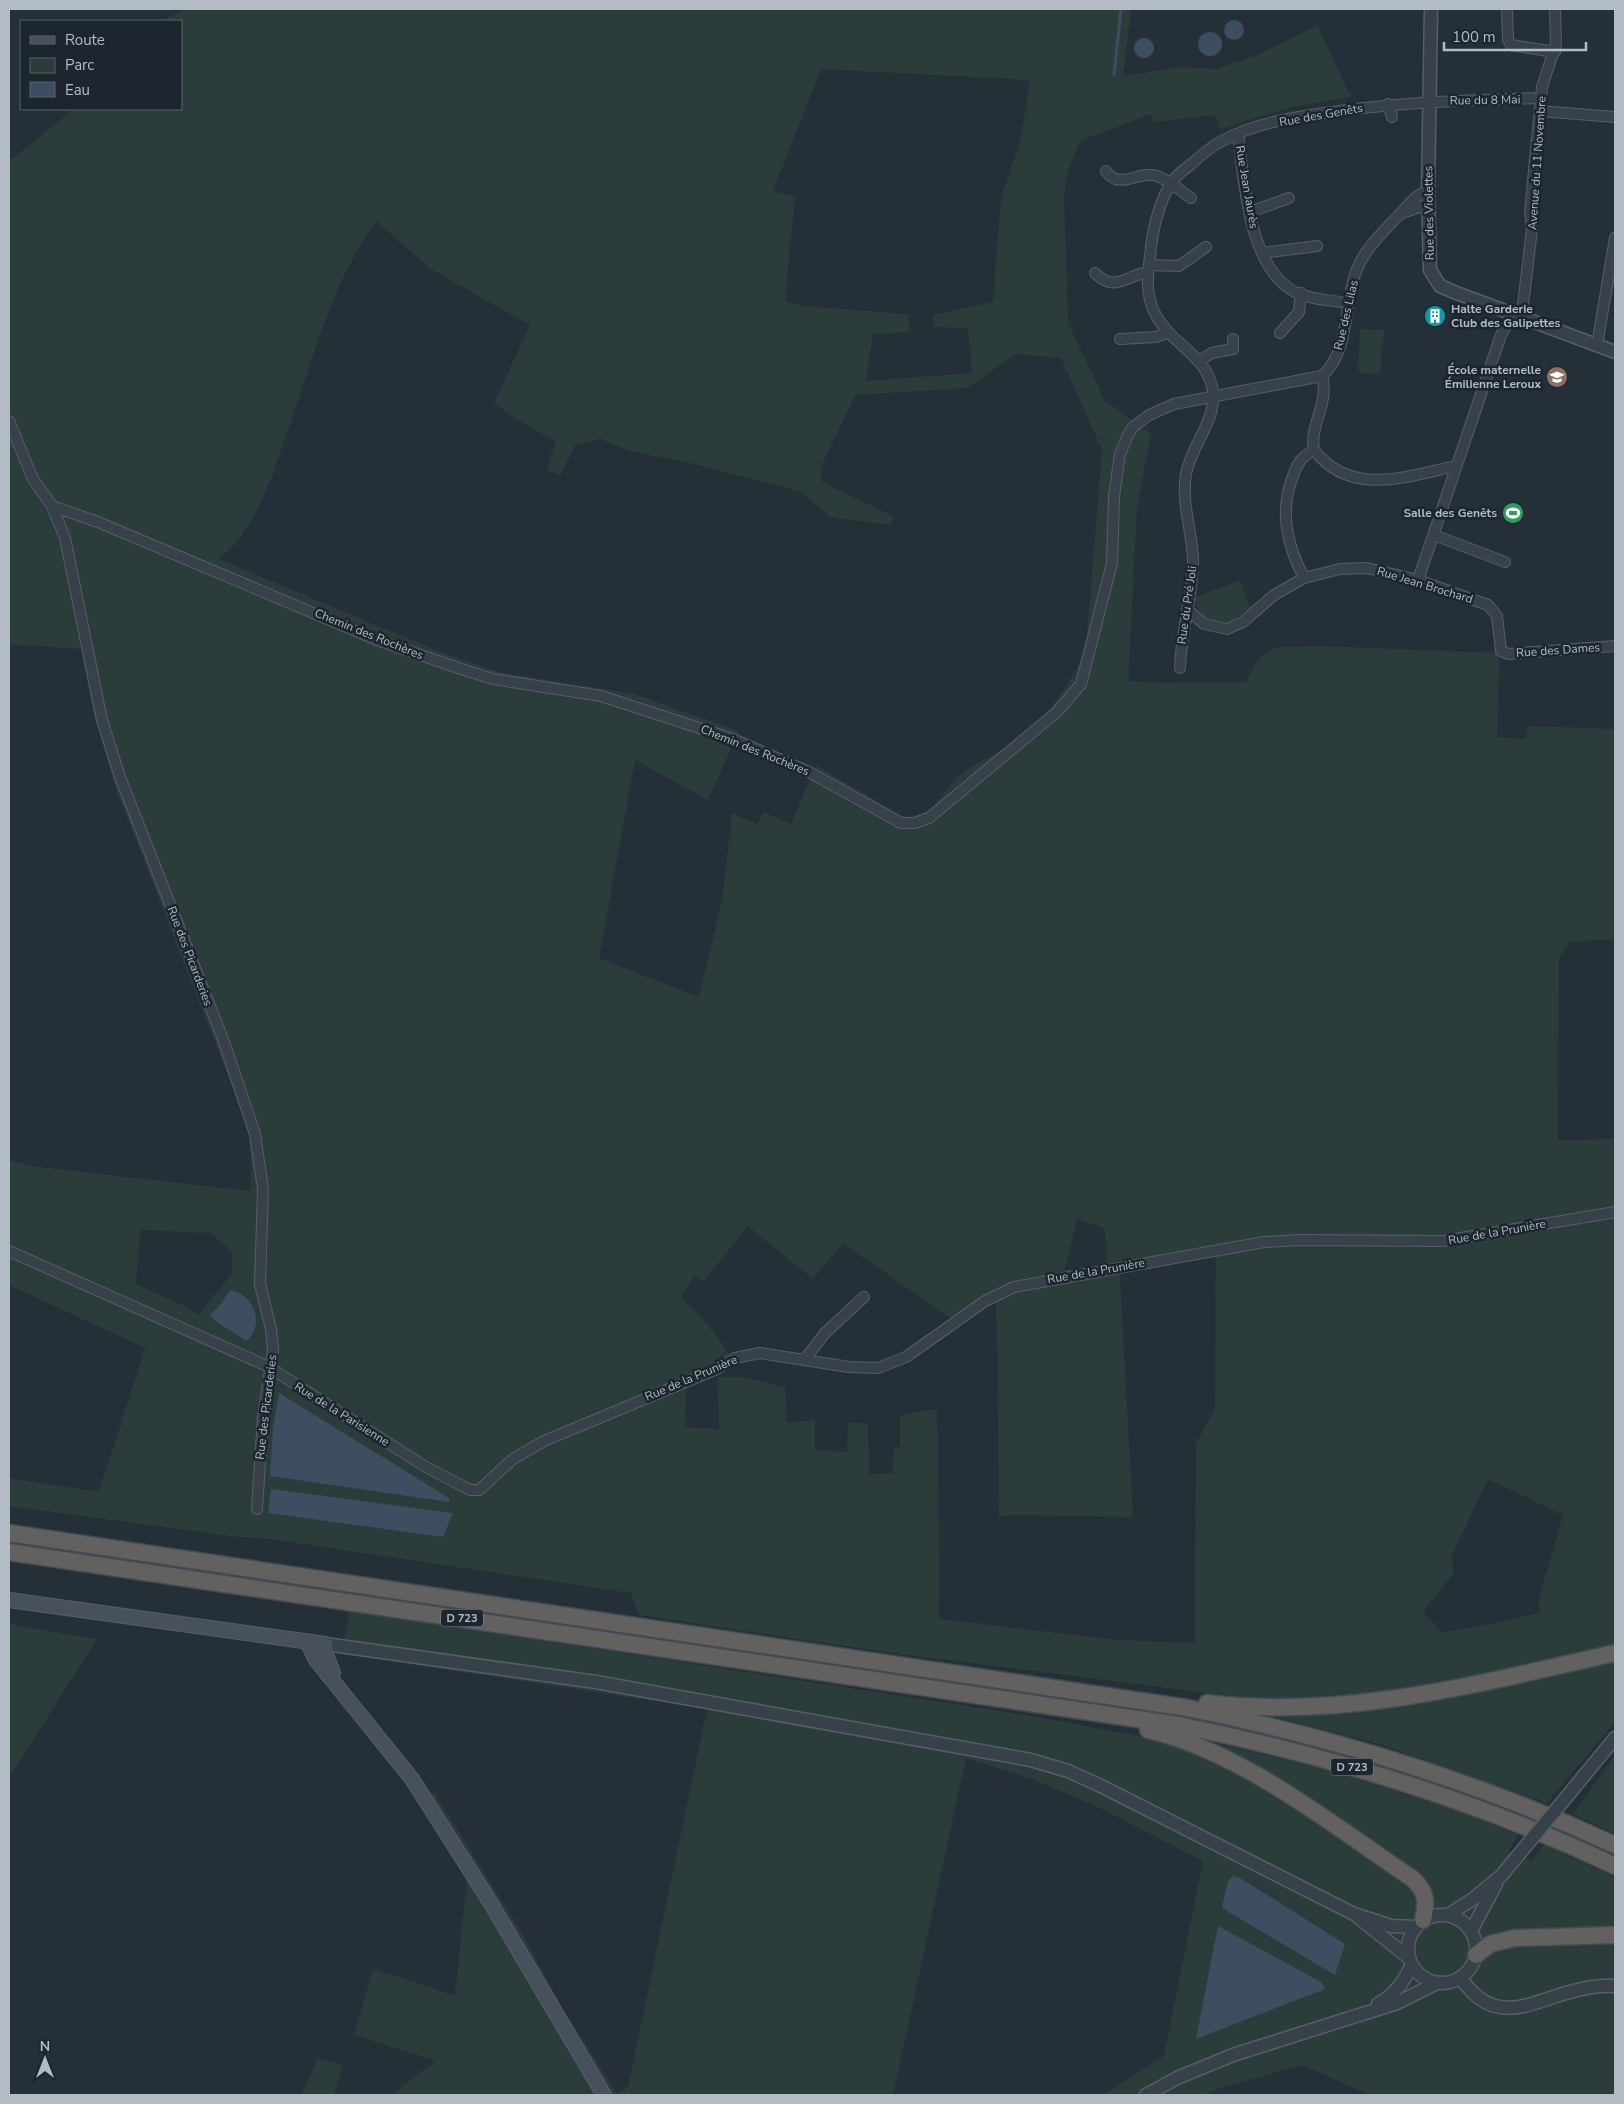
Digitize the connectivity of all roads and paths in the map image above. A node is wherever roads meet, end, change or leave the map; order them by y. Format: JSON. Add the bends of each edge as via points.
{"nodes":[{"id":1,"x":1431,"y":9,"type":"edge"},
{"id":2,"x":1507,"y":9,"type":"edge"},
{"id":3,"x":1555,"y":9,"type":"edge"},
{"id":4,"x":1555,"y":52,"type":"junction"},
{"id":5,"x":1541,"y":98,"type":"junction"},
{"id":6,"x":1429,"y":101,"type":"junction"},
{"id":7,"x":1388,"y":104,"type":"junction"},
{"id":8,"x":1540,"y":110,"type":"junction"},
{"id":9,"x":1392,"y":116,"type":"dead end"},
{"id":10,"x":1615,"y":117,"type":"edge"},
{"id":11,"x":1238,"y":134,"type":"junction"},
{"id":12,"x":1106,"y":171,"type":"dead end"},
{"id":13,"x":1170,"y":185,"type":"junction"},
{"id":14,"x":1428,"y":190,"type":"junction"},
{"id":15,"x":1191,"y":198,"type":"dead end"},
{"id":16,"x":1290,"y":198,"type":"dead end"},
{"id":17,"x":1429,"y":204,"type":"junction"},
{"id":18,"x":1250,"y":212,"type":"junction"},
{"id":19,"x":1401,"y":213,"type":"junction"},
{"id":20,"x":1615,"y":238,"type":"edge"},
{"id":21,"x":1317,"y":246,"type":"dead end"},
{"id":22,"x":1206,"y":248,"type":"dead end"},
{"id":23,"x":1262,"y":253,"type":"junction"},
{"id":24,"x":1149,"y":268,"type":"junction"},
{"id":25,"x":1095,"y":273,"type":"dead end"},
{"id":26,"x":1301,"y":294,"type":"junction"},
{"id":27,"x":1348,"y":303,"type":"junction"},
{"id":28,"x":1518,"y":318,"type":"junction"},
{"id":29,"x":1167,"y":333,"type":"junction"},
{"id":30,"x":1280,"y":333,"type":"dead end"},
{"id":31,"x":1120,"y":339,"type":"dead end"},
{"id":32,"x":1233,"y":339,"type":"dead end"},
{"id":33,"x":1597,"y":345,"type":"junction"},
{"id":34,"x":1615,"y":352,"type":"edge"},
{"id":35,"x":1199,"y":360,"type":"junction"},
{"id":36,"x":1322,"y":376,"type":"junction"},
{"id":37,"x":1213,"y":397,"type":"junction"},
{"id":38,"x":9,"y":421,"type":"edge"},
{"id":39,"x":1314,"y":450,"type":"junction"},
{"id":40,"x":1456,"y":466,"type":"junction"},
{"id":41,"x":52,"y":506,"type":"junction"},
{"id":42,"x":1434,"y":536,"type":"junction"},
{"id":43,"x":1506,"y":562,"type":"dead end"},
{"id":44,"x":1304,"y":578,"type":"junction"},
{"id":45,"x":1418,"y":580,"type":"junction"},
{"id":46,"x":1186,"y":609,"type":"junction"},
{"id":47,"x":1615,"y":646,"type":"edge"},
{"id":48,"x":1501,"y":651,"type":"joint"},
{"id":49,"x":1180,"y":668,"type":"dead end"},
{"id":50,"x":1615,"y":1212,"type":"edge"},
{"id":51,"x":9,"y":1251,"type":"edge"},
{"id":52,"x":864,"y":1297,"type":"dead end"},
{"id":53,"x":804,"y":1359,"type":"junction"},
{"id":54,"x":271,"y":1370,"type":"junction"},
{"id":55,"x":609,"y":1413,"type":"joint"},
{"id":56,"x":257,"y":1509,"type":"dead end"},
{"id":57,"x":9,"y":1533,"type":"edge"},
{"id":58,"x":9,"y":1552,"type":"edge"},
{"id":59,"x":9,"y":1600,"type":"edge"},
{"id":60,"x":307,"y":1641,"type":"junction"},
{"id":61,"x":325,"y":1644,"type":"junction"},
{"id":62,"x":1615,"y":1653,"type":"edge"},
{"id":63,"x":337,"y":1684,"type":"junction"},
{"id":64,"x":1154,"y":1702,"type":"junction"},
{"id":65,"x":1077,"y":1709,"type":"junction"},
{"id":66,"x":1615,"y":1738,"type":"edge"},
{"id":67,"x":1615,"y":1845,"type":"edge"},
{"id":68,"x":1615,"y":1866,"type":"edge"},
{"id":69,"x":1501,"y":1876,"type":"junction"},
{"id":70,"x":1354,"y":1914,"type":"junction"},
{"id":71,"x":1448,"y":1915,"type":"junction"},
{"id":72,"x":1419,"y":1923,"type":"junction"},
{"id":73,"x":1471,"y":1931,"type":"junction"},
{"id":74,"x":1615,"y":1935,"type":"edge"},
{"id":75,"x":1476,"y":1955,"type":"junction"},
{"id":76,"x":1410,"y":1961,"type":"junction"},
{"id":77,"x":1460,"y":1978,"type":"junction"},
{"id":78,"x":1437,"y":1983,"type":"junction"},
{"id":79,"x":1615,"y":1986,"type":"edge"},
{"id":80,"x":1366,"y":2011,"type":"junction"},
{"id":81,"x":604,"y":2095,"type":"edge"},
{"id":82,"x":1146,"y":2095,"type":"edge"}],
"edges":[{"from":1,"to":6,"type":"street","name":"Rue des Violettes"},
{"from":2,"to":4,"type":"street","via":[[1511,45]]},
{"from":3,"to":4,"type":"street","name":"Avenue du 11 Novembre"},
{"from":4,"to":5,"type":"street","name":"Avenue du 11 Novembre"},
{"from":5,"to":6,"type":"street","name":"Rue du 8 Mai"},
{"from":5,"to":8,"type":"street","name":"Avenue du 11 Novembre"},
{"from":6,"to":7,"type":"street","name":"Rue des Genêts"},
{"from":6,"to":14,"type":"street","name":"Rue des Violettes"},
{"from":7,"to":9,"type":"street"},
{"from":7,"to":11,"type":"street","name":"Rue des Genêts","via":[[1285,119]]},
{"from":8,"to":10,"type":"street"},
{"from":8,"to":28,"type":"street","name":"Avenue du 11 Novembre","via":[[1528,270]]},
{"from":11,"to":13,"type":"street","name":"Rue des Genêts","via":[[1203,154]]},
{"from":11,"to":18,"type":"street","name":"Rue Jean Jaurès"},
{"from":12,"to":13,"type":"street","via":[[1118,180],[1159,176]]},
{"from":13,"to":15,"type":"street"},
{"from":13,"to":24,"type":"street","name":"Rue des Genêts","via":[[1158,213]]},
{"from":14,"to":17,"type":"street","name":"Rue des Violettes"},
{"from":14,"to":19,"type":"street","name":"Rue des Lilas","via":[[1420,193]]},
{"from":16,"to":18,"type":"street"},
{"from":17,"to":19,"type":"street"},
{"from":17,"to":28,"type":"street","name":"Rue des Violettes","via":[[1429,261],[1433,278],[1440,286]]},
{"from":18,"to":23,"type":"street","name":"Rue Jean Jaurès"},
{"from":19,"to":27,"type":"street","name":"Rue des Lilas","via":[[1357,267]]},
{"from":20,"to":33,"type":"street"},
{"from":21,"to":23,"type":"street"},
{"from":22,"to":24,"type":"street","via":[[1178,266]]},
{"from":23,"to":26,"type":"street","name":"Rue Jean Jaurès","via":[[1275,273]]},
{"from":24,"to":25,"type":"street","via":[[1112,284],[1103,282]]},
{"from":24,"to":29,"type":"street","name":"Rue des Genêts","via":[[1150,300]]},
{"from":26,"to":27,"type":"street","name":"Rue Jean Jaurès"},
{"from":26,"to":30,"type":"street","via":[[1299,312]]},
{"from":27,"to":36,"type":"street","name":"Rue des Lilas","via":[[1340,347],[1332,367]]},
{"from":28,"to":33,"type":"street","name":"Rue des Violettes"},
{"from":28,"to":40,"type":"street","via":[[1508,323],[1501,335]]},
{"from":29,"to":31,"type":"street","via":[[1156,338]]},
{"from":29,"to":35,"type":"street","name":"Rue des Genêts"},
{"from":32,"to":35,"type":"street","via":[[1233,349],[1212,353]]},
{"from":33,"to":34,"type":"street","name":"Rue des Violettes"},
{"from":35,"to":37,"type":"street","name":"Rue des Genêts","via":[[1210,380]]},
{"from":36,"to":37,"type":"street"},
{"from":36,"to":39,"type":"street","via":[[1325,387],[1312,441]]},
{"from":37,"to":41,"type":"street","name":"Chemin des Rochères","via":[[1160,409],[1128,435],[1120,454],[1114,496],[1112,562],[1084,675],[1071,698],[929,818],[915,823],[901,823],[807,771],[734,739],[601,696],[493,679],[461,670],[377,640],[98,522]]},
{"from":37,"to":46,"type":"street","name":"Rue du Pré Joli","via":[[1211,412],[1188,464],[1185,482],[1185,510],[1193,559]]},
{"from":38,"to":41,"type":"street","name":"Rue des Picarderies","via":[[33,479]]},
{"from":39,"to":40,"type":"street","via":[[1341,472],[1366,479],[1395,480]]},
{"from":39,"to":44,"type":"street","via":[[1301,459],[1296,468],[1286,509],[1288,539]]},
{"from":40,"to":42,"type":"street"},
{"from":41,"to":54,"type":"street","name":"Rue des Picarderies","via":[[65,538],[102,720],[120,777],[223,1039],[255,1134],[263,1189],[260,1284],[271,1329]]},
{"from":42,"to":43,"type":"street"},
{"from":42,"to":45,"type":"street"},
{"from":44,"to":45,"type":"street","name":"Rue Jean Brochard","via":[[1340,569],[1367,568]]},
{"from":44,"to":46,"type":"street","name":"Rue Jean Brochard","via":[[1274,595],[1234,627],[1211,627]]},
{"from":45,"to":48,"type":"street","name":"Rue Jean Brochard","via":[[1488,605],[1497,616]]},
{"from":46,"to":49,"type":"street","name":"Rue du Pré Joli"},
{"from":47,"to":48,"type":"street","name":"Rue des Dames","via":[[1508,654]]},
{"from":50,"to":53,"type":"street","name":"Rue de la Prunière","via":[[1443,1241],[1264,1242],[1038,1282],[1014,1287],[985,1300],[906,1357],[878,1368],[849,1367]]},
{"from":51,"to":54,"type":"street","name":"Rue de la Parisienne"},
{"from":52,"to":53,"type":"street","via":[[825,1333]]},
{"from":53,"to":55,"type":"street","name":"Rue de la Prunière","via":[[760,1353],[735,1358],[717,1369]]},
{"from":54,"to":55,"type":"street","name":"Rue de la Parisienne","via":[[426,1467],[470,1490],[479,1490],[527,1449]]},
{"from":54,"to":56,"type":"street","name":"Rue des Picarderies","via":[[263,1417]]},
{"from":57,"to":64,"type":"highway","number":"D 723"},
{"from":58,"to":65,"type":"highway","number":"D 723"},
{"from":59,"to":60,"type":"main road"},
{"from":60,"to":61,"type":"main road"},
{"from":60,"to":63,"type":"main road","via":[[316,1660]]},
{"from":61,"to":63,"type":"main road"},
{"from":61,"to":70,"type":"street","via":[[596,1682],[1030,1760],[1068,1771],[1099,1785]]},
{"from":62,"to":64,"type":"highway","via":[[1423,1695],[1361,1704],[1246,1706],[1171,1698]]},
{"from":63,"to":81,"type":"main road","via":[[412,1779],[452,1839]]},
{"from":64,"to":67,"type":"highway","number":"D 723","via":[[1261,1724],[1400,1762],[1504,1798]]},
{"from":65,"to":68,"type":"highway","number":"D 723","via":[[1237,1737],[1381,1775],[1508,1820]]},
{"from":65,"to":72,"type":"highway","via":[[1095,1720],[1187,1741],[1234,1762],[1413,1879],[1426,1898]]},
{"from":66,"to":69,"type":"street","bridge":true},
{"from":69,"to":71,"type":"street"},
{"from":69,"to":73,"type":"street"},
{"from":70,"to":72,"type":"street","via":[[1391,1926]]},
{"from":70,"to":76,"type":"street"},
{"from":71,"to":72,"type":"street","via":[[1439,1914]]},
{"from":71,"to":73,"type":"street","via":[[1465,1923]]},
{"from":72,"to":76,"type":"street","via":[[1408,1941]]},
{"from":73,"to":75,"type":"street"},
{"from":74,"to":75,"type":"highway","via":[[1515,1938],[1490,1944]]},
{"from":75,"to":77,"type":"street","via":[[1473,1964]]},
{"from":76,"to":78,"type":"street","via":[[1418,1974]]},
{"from":76,"to":80,"type":"street","via":[[1403,1984],[1389,1998]]},
{"from":77,"to":78,"type":"street"},
{"from":77,"to":79,"type":"street","via":[[1482,2000],[1505,2007],[1518,2007],[1570,1992]]},
{"from":78,"to":80,"type":"street","via":[[1397,2003]]},
{"from":80,"to":82,"type":"street","via":[[1233,2054]]}]}
